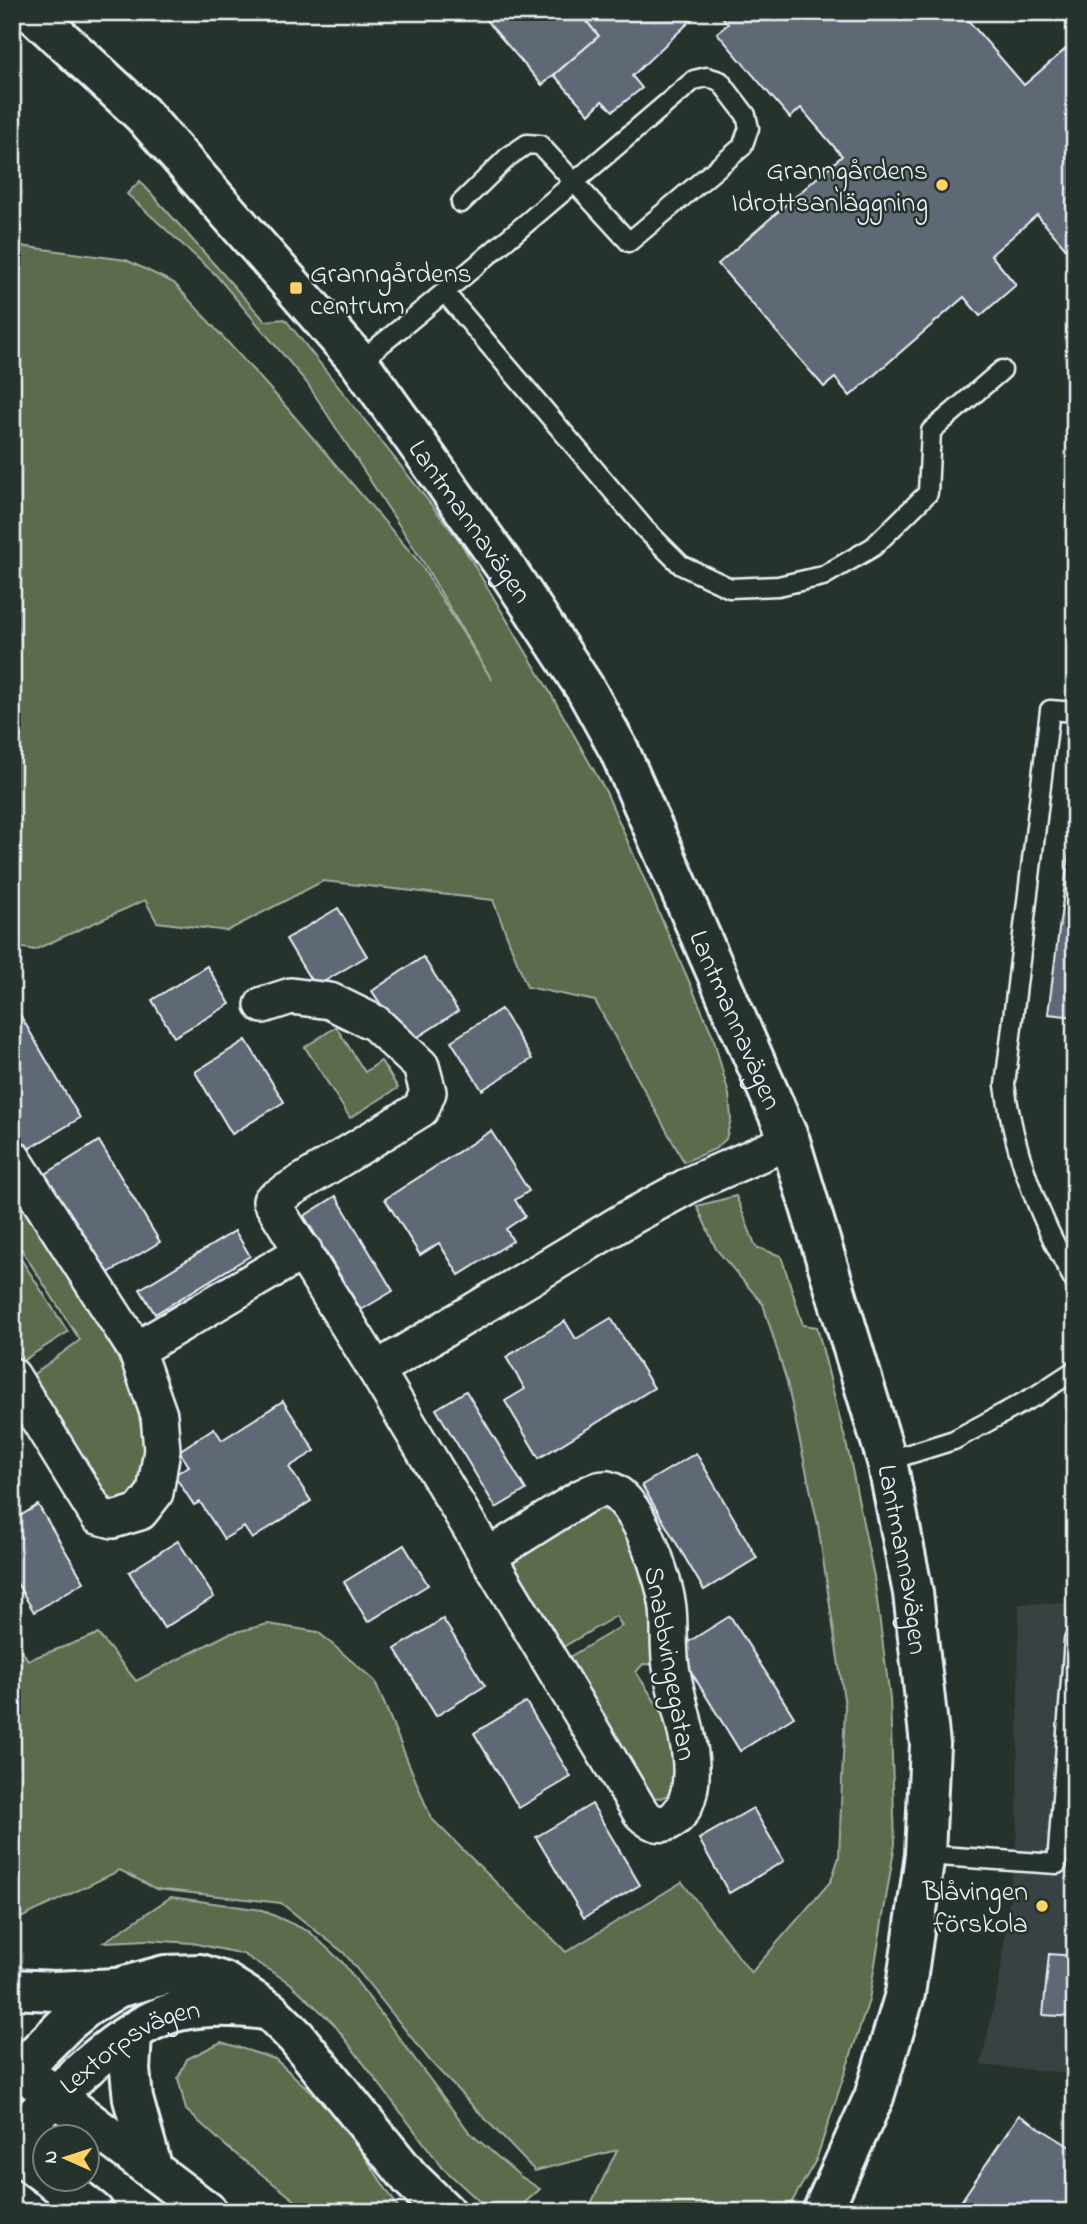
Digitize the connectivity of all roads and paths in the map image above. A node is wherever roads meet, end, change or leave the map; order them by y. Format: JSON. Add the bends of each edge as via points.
{"nodes":[{"id":1,"x":32,"y":12,"type":"edge"},
{"id":2,"x":575,"y":181,"type":"junction"},
{"id":3,"x":461,"y":204,"type":"dead end"},
{"id":4,"x":445,"y":293,"type":"junction"},
{"id":5,"x":359,"y":362,"type":"junction"},
{"id":6,"x":1002,"y":370,"type":"dead end"},
{"id":7,"x":1075,"y":712,"type":"edge"},
{"id":8,"x":263,"y":1005,"type":"dead end"},
{"id":9,"x":790,"y":1141,"type":"junction"},
{"id":10,"x":12,"y":1157,"type":"edge"},
{"id":11,"x":304,"y":1251,"type":"junction"},
{"id":12,"x":1075,"y":1282,"type":"edge"},
{"id":13,"x":136,"y":1350,"type":"junction"},
{"id":14,"x":376,"y":1370,"type":"junction"},
{"id":15,"x":1075,"y":1370,"type":"edge"},
{"id":16,"x":12,"y":1376,"type":"edge"},
{"id":17,"x":887,"y":1461,"type":"junction"},
{"id":18,"x":487,"y":1557,"type":"junction"},
{"id":19,"x":1074,"y":1640,"type":"edge"},
{"id":20,"x":925,"y":1855,"type":"junction"},
{"id":21,"x":117,"y":1988,"type":"junction"},
{"id":22,"x":12,"y":1989,"type":"edge"},
{"id":23,"x":270,"y":2011,"type":"junction"},
{"id":24,"x":132,"y":2033,"type":"junction"},
{"id":25,"x":15,"y":2070,"type":"edge"},
{"id":26,"x":56,"y":2096,"type":"junction"},
{"id":27,"x":12,"y":2138,"type":"edge"},
{"id":28,"x":12,"y":2149,"type":"edge"},
{"id":29,"x":32,"y":2164,"type":"edge"},
{"id":30,"x":153,"y":2170,"type":"junction"},
{"id":31,"x":68,"y":2192,"type":"edge"},
{"id":32,"x":94,"y":2212,"type":"edge"},
{"id":33,"x":208,"y":2212,"type":"edge"},
{"id":34,"x":445,"y":2212,"type":"edge"},
{"id":35,"x":821,"y":2212,"type":"edge"}],
"edges":[{"from":1,"to":5,"type":"main road","name":"Lantmannavägen","via":[[142,114]]},
{"from":2,"to":2,"type":"lane","via":[[629,242],[742,147],[750,128],[746,115],[720,81],[694,80]]},
{"from":2,"to":3,"type":"lane","via":[[540,145],[527,144]]},
{"from":2,"to":4,"type":"lane"},
{"from":4,"to":5,"type":"lane"},
{"from":4,"to":6,"type":"lane","via":[[645,529],[681,565],[730,588],[778,586],[823,576],[873,547],[928,494],[931,431]]},
{"from":5,"to":9,"type":"main road","name":"Lantmannavägen","via":[[513,577],[586,690],[619,750]]},
{"from":7,"to":12,"type":"lane","via":[[1050,710],[1004,1085],[1033,1195],[1049,1237]]},
{"from":8,"to":11,"type":"street","name":"Snabbvingegatan","via":[[291,996],[330,1001],[350,1010],[375,1023],[421,1066],[426,1079],[428,1092],[421,1109],[271,1201]]},
{"from":9,"to":14,"type":"street","via":[[695,1182],[629,1218]]},
{"from":9,"to":17,"type":"main road","name":"Lantmannavägen"},
{"from":10,"to":13,"type":"street"},
{"from":11,"to":13,"type":"street"},
{"from":11,"to":14,"type":"street","name":"Snabbvingegatan"},
{"from":13,"to":16,"type":"street","via":[[159,1415],[162,1450],[155,1493],[140,1512],[113,1520],[97,1516]]},
{"from":14,"to":18,"type":"street","name":"Snabbvingegatan"},
{"from":15,"to":17,"type":"lane","via":[[954,1440]]},
{"from":17,"to":20,"type":"main road","name":"Lantmannavägen","via":[[913,1593],[930,1744]]},
{"from":18,"to":18,"type":"street","name":"Snabbvingegatan","via":[[641,1812],[654,1823],[676,1818],[689,1793],[691,1759],[670,1664],[662,1579],[632,1510],[607,1489],[595,1491]]},
{"from":19,"to":20,"type":"lane","via":[[1057,1864]]},
{"from":20,"to":35,"type":"main road","name":"Lantmannavägen","via":[[905,1994],[874,2097]]},
{"from":21,"to":22,"type":"main road"},
{"from":21,"to":23,"type":"main road","name":"Lextorpsvägen","via":[[165,1975],[200,1974],[223,1982]]},
{"from":21,"to":25,"type":"main road","name":"Lextorpsvägen","via":[[67,2023]]},
{"from":23,"to":24,"type":"main road","name":"Lextorpsvägen","via":[[237,2006],[177,2011]]},
{"from":23,"to":34,"type":"main road","name":"Lextorpsvägen","via":[[296,2036],[410,2178]]},
{"from":24,"to":26,"type":"main road","name":"Lextorpsvägen"},
{"from":24,"to":30,"type":"main road","via":[[133,2099]]},
{"from":25,"to":26,"type":"main road"},
{"from":26,"to":27,"type":"main road","name":"Lextorpsvägen"},
{"from":26,"to":30,"type":"main road"},
{"from":28,"to":29,"type":"main road"},
{"from":30,"to":33,"type":"main road"},
{"from":31,"to":32,"type":"main road"}]}
